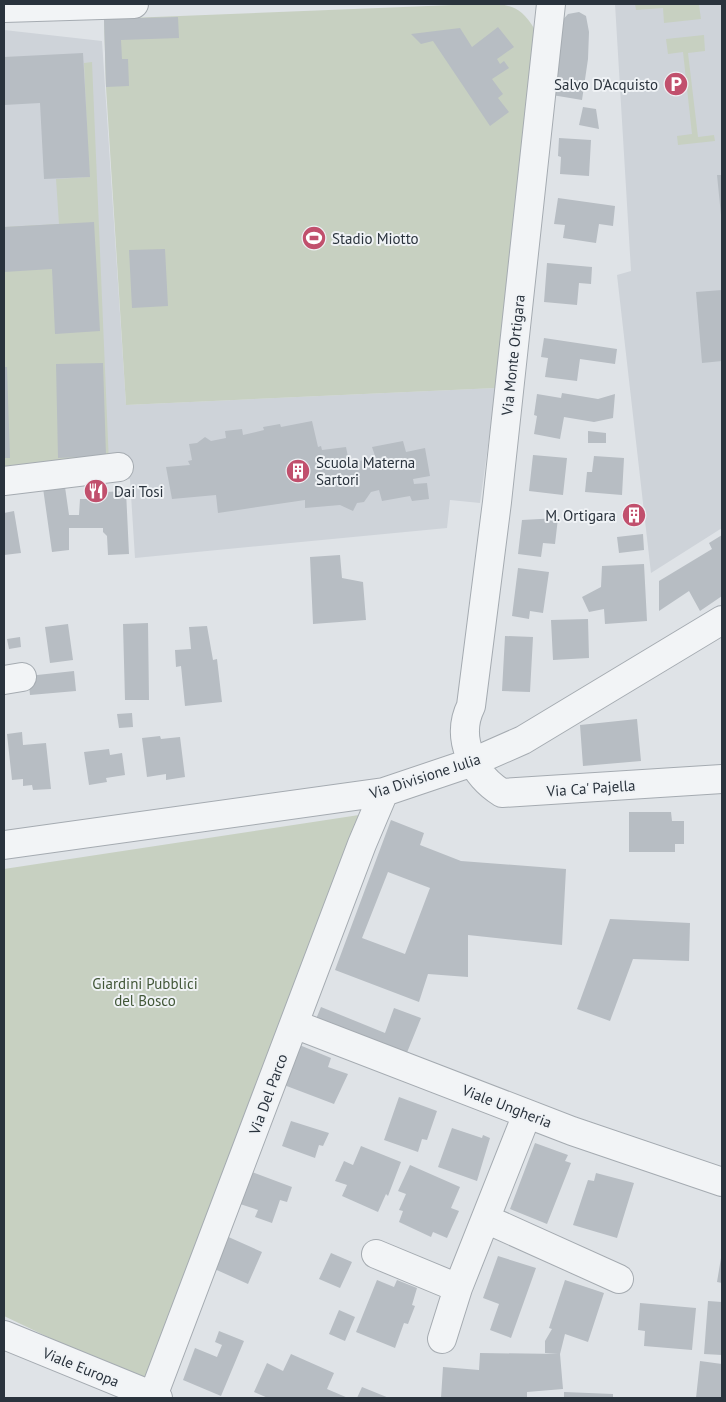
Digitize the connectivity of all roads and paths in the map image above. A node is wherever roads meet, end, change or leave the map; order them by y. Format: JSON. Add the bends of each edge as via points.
{"nodes":[{"id":1,"x":134,"y":4,"type":"edge"},
{"id":2,"x":551,"y":4,"type":"edge"},
{"id":3,"x":4,"y":8,"type":"edge"},
{"id":4,"x":119,"y":467,"type":"dead end"},
{"id":5,"x":4,"y":481,"type":"edge"},
{"id":6,"x":722,"y":620,"type":"edge"},
{"id":7,"x":473,"y":762,"type":"junction"},
{"id":8,"x":722,"y":779,"type":"edge"},
{"id":9,"x":384,"y":792,"type":"junction"},
{"id":10,"x":4,"y":846,"type":"edge"},
{"id":11,"x":294,"y":1024,"type":"junction"},
{"id":12,"x":527,"y":1114,"type":"junction"},
{"id":13,"x":722,"y":1182,"type":"edge"},
{"id":14,"x":486,"y":1219,"type":"junction"},
{"id":15,"x":376,"y":1254,"type":"dead end"},
{"id":16,"x":619,"y":1279,"type":"dead end"},
{"id":17,"x":458,"y":1288,"type":"junction"},
{"id":18,"x":4,"y":1335,"type":"edge"},
{"id":19,"x":442,"y":1339,"type":"dead end"},
{"id":20,"x":156,"y":1397,"type":"edge"}],
"edges":[{"from":1,"to":3,"type":"street"},
{"from":2,"to":7,"type":"street","name":"Via Monte Ortigara","via":[[494,532],[471,706],[463,732]]},
{"from":4,"to":5,"type":"street"},
{"from":6,"to":7,"type":"street","name":"Via Divisione Julia","via":[[527,738]]},
{"from":7,"to":8,"type":"street","name":"Via Ca' Pajella","via":[[490,786],[502,793]]},
{"from":7,"to":9,"type":"street","name":"Via Divisione Julia"},
{"from":9,"to":10,"type":"street","name":"Via Divisione Julia"},
{"from":9,"to":11,"type":"street","name":"Via Del Parco"},
{"from":11,"to":12,"type":"street","name":"Viale Ungheria"},
{"from":11,"to":20,"type":"street","name":"Via Del Parco"},
{"from":12,"to":13,"type":"street","name":"Viale Ungheria"},
{"from":12,"to":14,"type":"street"},
{"from":14,"to":16,"type":"street"},
{"from":14,"to":17,"type":"street"},
{"from":15,"to":17,"type":"street"},
{"from":17,"to":19,"type":"street"},
{"from":18,"to":20,"type":"street","name":"Viale Europa"}]}
